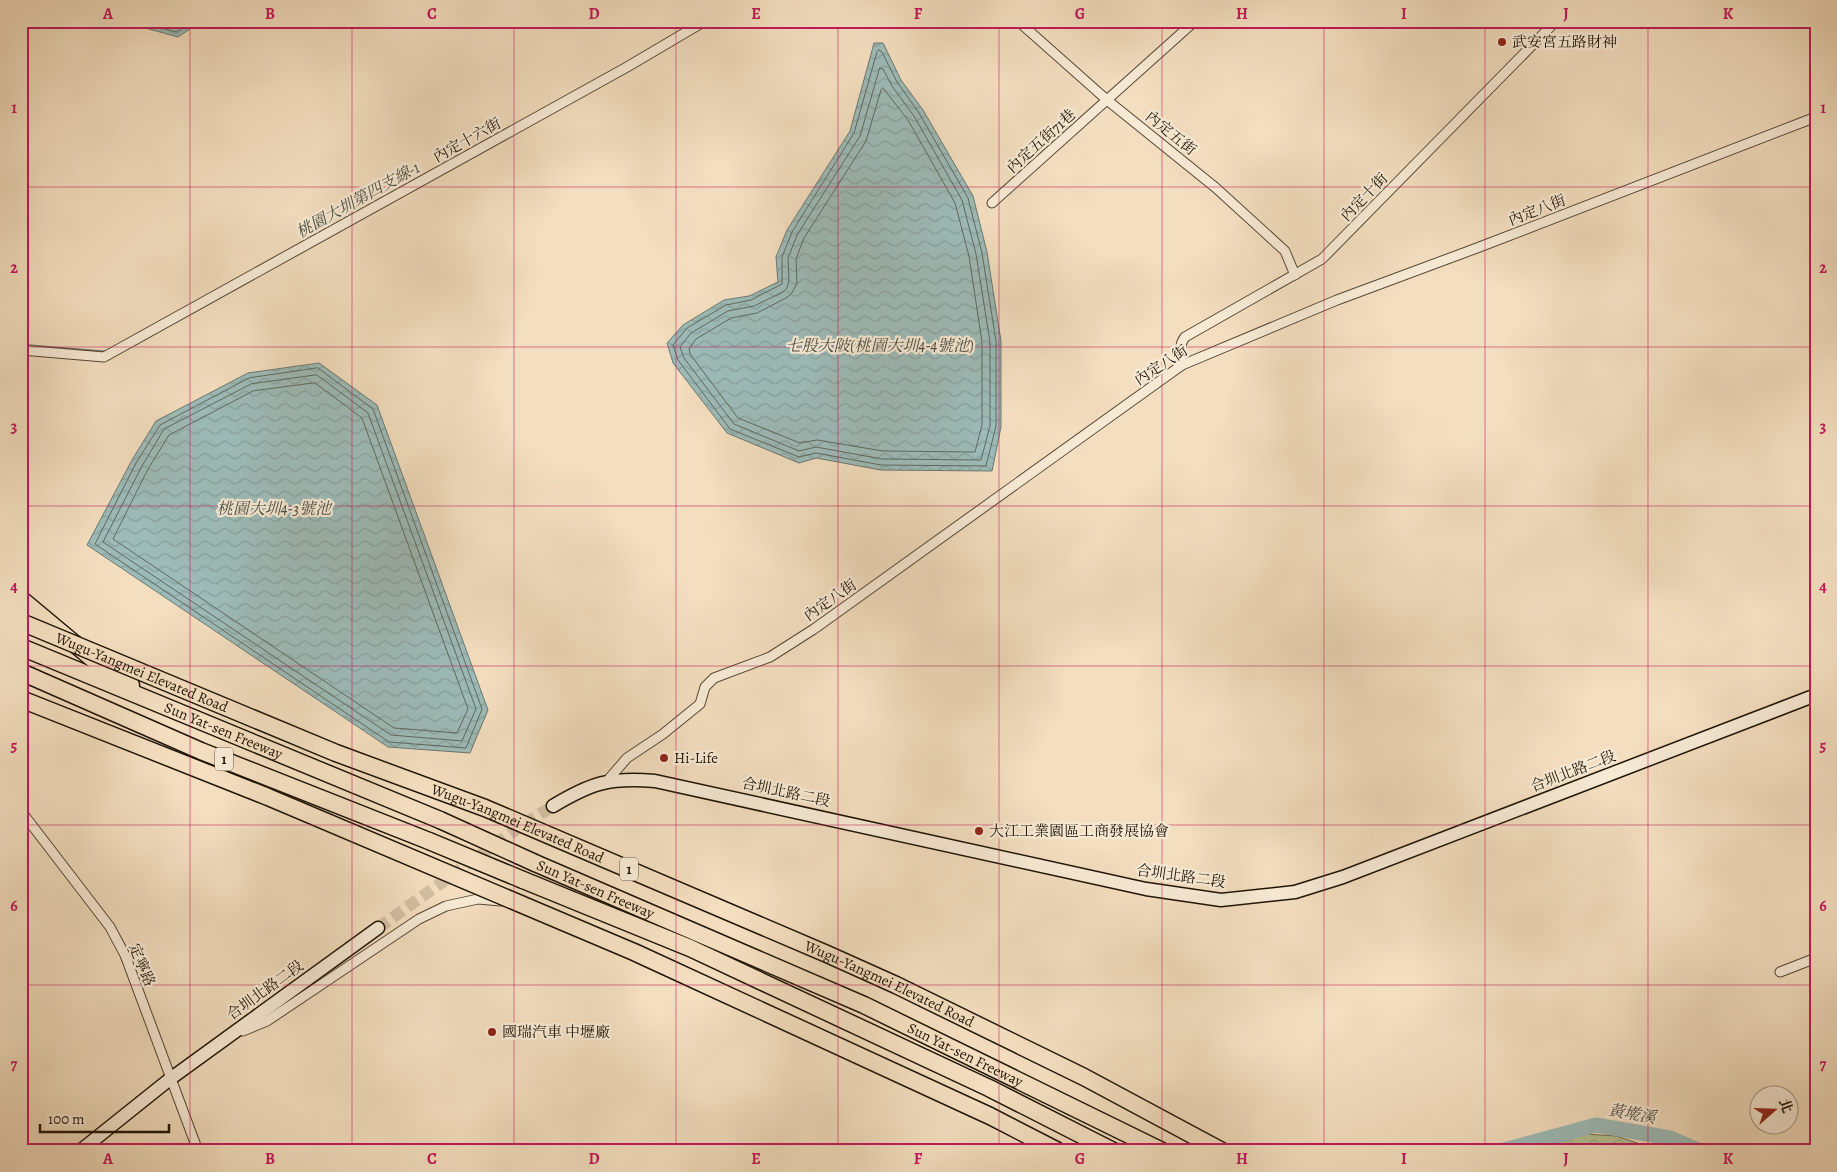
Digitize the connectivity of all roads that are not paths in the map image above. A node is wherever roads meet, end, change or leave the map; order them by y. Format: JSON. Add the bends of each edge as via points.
{"nodes":[{"id":1,"x":705,"y":21,"type":"edge"},
{"id":2,"x":1018,"y":21,"type":"edge"},
{"id":3,"x":1195,"y":21,"type":"edge"},
{"id":4,"x":1556,"y":21,"type":"edge"},
{"id":5,"x":1107,"y":100,"type":"junction"},
{"id":6,"x":1816,"y":117,"type":"edge"},
{"id":7,"x":992,"y":203,"type":"dead end"},
{"id":8,"x":1295,"y":276,"type":"junction"},
{"id":9,"x":21,"y":350,"type":"edge"},
{"id":10,"x":1182,"y":365,"type":"junction"},
{"id":11,"x":21,"y":600,"type":"edge"},
{"id":12,"x":21,"y":622,"type":"edge"},
{"id":13,"x":21,"y":647,"type":"edge"},
{"id":14,"x":21,"y":672,"type":"edge"},
{"id":15,"x":1816,"y":695,"type":"edge"},
{"id":16,"x":21,"y":699,"type":"edge"},
{"id":17,"x":157,"y":703,"type":"junction"},
{"id":18,"x":607,"y":781,"type":"junction"},
{"id":19,"x":553,"y":806,"type":"tunnel mouth"},
{"id":20,"x":21,"y":811,"type":"edge"},
{"id":21,"x":378,"y":928,"type":"tunnel mouth"},
{"id":22,"x":1816,"y":958,"type":"edge"},
{"id":23,"x":1780,"y":972,"type":"dead end"},
{"id":24,"x":322,"y":984,"type":"junction"},
{"id":25,"x":296,"y":988,"type":"junction"},
{"id":26,"x":229,"y":1036,"type":"junction"},
{"id":27,"x":170,"y":1079,"type":"junction"},
{"id":28,"x":80,"y":1151,"type":"edge"},
{"id":29,"x":198,"y":1151,"type":"edge"},
{"id":30,"x":1058,"y":1151,"type":"edge"},
{"id":31,"x":1069,"y":1151,"type":"edge"},
{"id":32,"x":1113,"y":1151,"type":"edge"},
{"id":33,"x":1162,"y":1151,"type":"edge"},
{"id":34,"x":1222,"y":1151,"type":"edge"}],
"edges":[{"from":1,"to":9,"type":"street","name":"內定十六街","via":[[104,357]]},
{"from":2,"to":5,"type":"street","name":"內定五街"},
{"from":3,"to":5,"type":"street","name":"內定五街71巷"},
{"from":4,"to":8,"type":"street","name":"內定十街","via":[[1322,259]]},
{"from":5,"to":7,"type":"street","name":"內定五街71巷"},
{"from":5,"to":8,"type":"street","name":"內定五街","via":[[1216,188],[1285,251]]},
{"from":6,"to":10,"type":"street","name":"內定八街","via":[[1337,300]]},
{"from":8,"to":10,"type":"street","name":"內定十街","via":[[1185,337],[1180,349]]},
{"from":10,"to":18,"type":"street","name":"內定八街","via":[[814,629],[770,657],[714,678],[705,687],[700,704],[627,758]]},
{"from":11,"to":17,"type":"highway","via":[[94,660]]},
{"from":12,"to":34,"type":"highway","name":"Wugu-Yangmei Elevated Road","number":"1","bridge":true,"via":[[336,754],[485,808],[827,954],[1084,1077]]},
{"from":13,"to":17,"type":"highway","name":"Sun Yat-sen Freeway","number":"1"},
{"from":14,"to":32,"type":"highway","name":"Sun Yat-sen Freeway","number":"1","bridge":true,"via":[[201,750],[690,948],[989,1088]]},
{"from":15,"to":18,"type":"street","name":"合圳北路二段","via":[[1343,877],[1295,892],[1222,900],[1146,889],[655,781]]},
{"from":16,"to":30,"type":"highway","number":"1","bridge":true,"via":[[268,797],[634,952],[982,1112]]},
{"from":17,"to":33,"type":"highway","name":"Sun Yat-sen Freeway","number":"1","bridge":true,"via":[[440,820],[864,1005]]},
{"from":18,"to":19,"type":"street","name":"合圳北路二段","via":[[583,789]]},
{"from":20,"to":27,"type":"street","name":"定寧路","via":[[110,927],[125,955]]},
{"from":21,"to":25,"type":"street","name":"合圳北路二段"},
{"from":22,"to":23,"type":"street"},
{"from":24,"to":25,"type":"street","via":[[302,990]]},
{"from":24,"to":26,"type":"street","via":[[267,1021]]},
{"from":24,"to":31,"type":"street","via":[[419,919],[446,906],[478,898],[549,908],[789,1015]]},
{"from":25,"to":26,"type":"street","name":"合圳北路二段"},
{"from":26,"to":27,"type":"street","name":"合圳北路二段"},
{"from":27,"to":28,"type":"street","name":"合圳北路二段"},
{"from":27,"to":29,"type":"street","name":"定寧路"}]}
